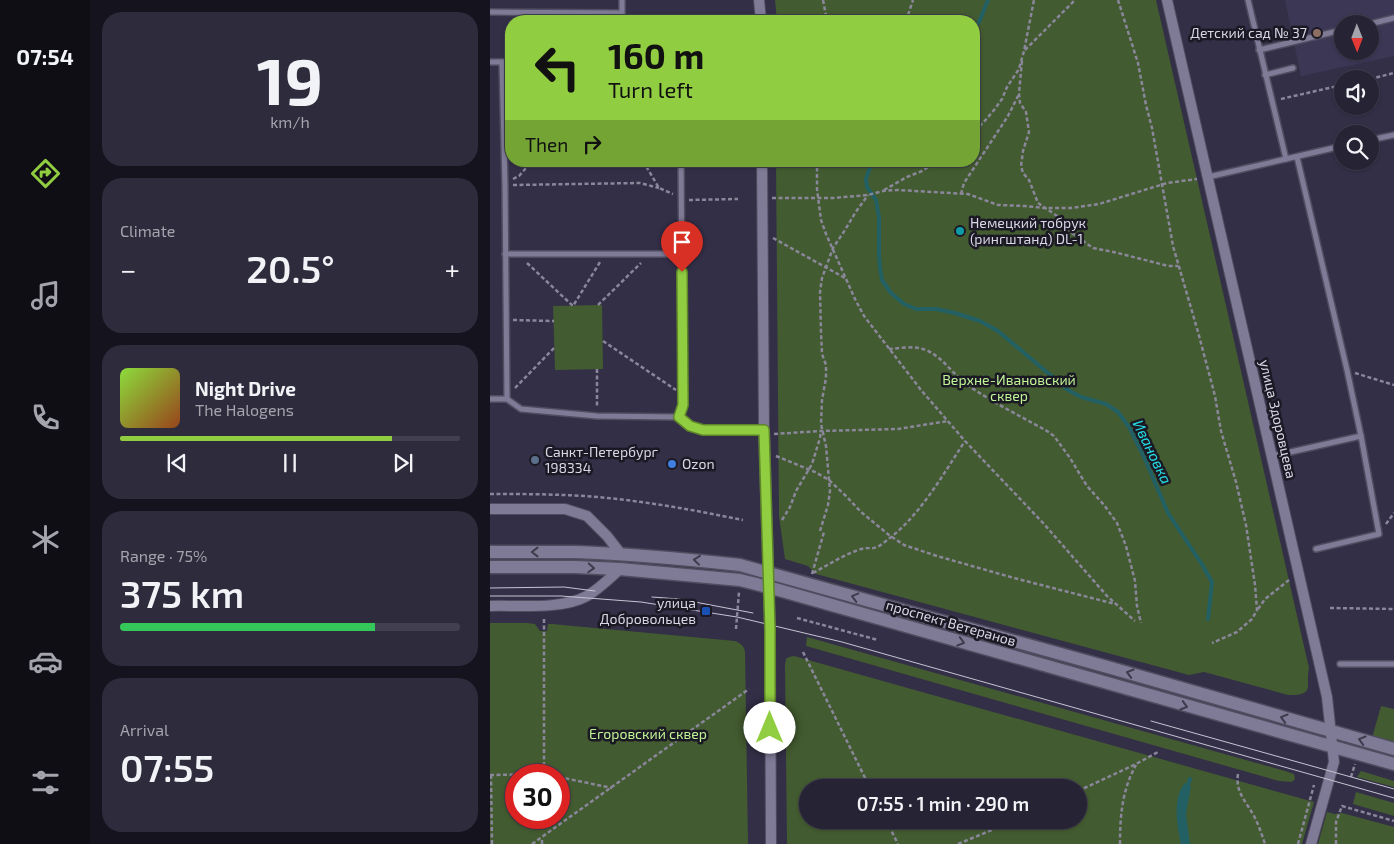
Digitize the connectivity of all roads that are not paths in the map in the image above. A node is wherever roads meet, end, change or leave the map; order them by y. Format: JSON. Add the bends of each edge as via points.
{"nodes":[{"id":1,"x":622,"y":0,"type":"edge"},
{"id":2,"x":759,"y":0,"type":"edge"},
{"id":3,"x":1167,"y":0,"type":"edge"},
{"id":4,"x":1248,"y":0,"type":"edge"},
{"id":5,"x":490,"y":12,"type":"edge"},
{"id":6,"x":622,"y":13,"type":"joint"},
{"id":7,"x":760,"y":15,"type":"edge"},
{"id":8,"x":1394,"y":18,"type":"edge"},
{"id":9,"x":1379,"y":22,"type":"edge"},
{"id":10,"x":1334,"y":32,"type":"edge"},
{"id":11,"x":1260,"y":50,"type":"junction"},
{"id":12,"x":490,"y":62,"type":"edge"},
{"id":13,"x":502,"y":62,"type":"joint"},
{"id":14,"x":1293,"y":68,"type":"dead end"},
{"id":15,"x":1265,"y":75,"type":"junction"},
{"id":16,"x":1394,"y":135,"type":"edge"},
{"id":17,"x":1379,"y":138,"type":"edge"},
{"id":18,"x":1334,"y":148,"type":"edge"},
{"id":19,"x":1297,"y":157,"type":"junction"},
{"id":20,"x":1286,"y":159,"type":"junction"},
{"id":21,"x":681,"y":167,"type":"edge"},
{"id":22,"x":762,"y":167,"type":"edge"},
{"id":23,"x":1208,"y":177,"type":"junction"},
{"id":24,"x":505,"y":254,"type":"junction"},
{"id":25,"x":682,"y":254,"type":"junction"},
{"id":26,"x":490,"y":399,"type":"edge"},
{"id":27,"x":507,"y":399,"type":"junction"},
{"id":28,"x":679,"y":417,"type":"junction"},
{"id":29,"x":764,"y":430,"type":"junction"},
{"id":30,"x":1361,"y":436,"type":"junction"},
{"id":31,"x":1273,"y":456,"type":"junction"},
{"id":32,"x":490,"y":509,"type":"edge"},
{"id":33,"x":1316,"y":549,"type":"dead end"},
{"id":34,"x":490,"y":552,"type":"edge"},
{"id":35,"x":621,"y":554,"type":"junction"},
{"id":36,"x":490,"y":567,"type":"edge"},
{"id":37,"x":620,"y":569,"type":"junction"},
{"id":38,"x":768,"y":572,"type":"junction"},
{"id":39,"x":768,"y":587,"type":"junction"},
{"id":40,"x":490,"y":606,"type":"edge"},
{"id":41,"x":1340,"y":664,"type":"dead end"},
{"id":42,"x":1394,"y":664,"type":"edge"},
{"id":43,"x":1331,"y":731,"type":"junction"},
{"id":44,"x":1333,"y":747,"type":"junction"},
{"id":45,"x":1394,"y":749,"type":"edge"},
{"id":46,"x":1394,"y":764,"type":"edge"},
{"id":47,"x":771,"y":844,"type":"edge"},
{"id":48,"x":1311,"y":844,"type":"edge"}],
"edges":[{"from":1,"to":6,"type":"lane"},
{"from":2,"to":7,"type":"street"},
{"from":3,"to":23,"type":"street","name":"улица Здоровцева"},
{"from":4,"to":11,"type":"lane"},
{"from":5,"to":6,"type":"lane"},
{"from":8,"to":9,"type":"lane"},
{"from":10,"to":11,"type":"lane"},
{"from":11,"to":15,"type":"lane"},
{"from":12,"to":13,"type":"lane"},
{"from":13,"to":24,"type":"lane"},
{"from":14,"to":15,"type":"lane"},
{"from":15,"to":20,"type":"lane"},
{"from":16,"to":17,"type":"lane"},
{"from":18,"to":19,"type":"lane"},
{"from":19,"to":20,"type":"lane"},
{"from":19,"to":30,"type":"lane"},
{"from":20,"to":23,"type":"lane"},
{"from":21,"to":25,"type":"lane"},
{"from":22,"to":29,"type":"street"},
{"from":23,"to":31,"type":"street","name":"улица Здоровцева"},
{"from":24,"to":25,"type":"lane"},
{"from":24,"to":27,"type":"lane"},
{"from":25,"to":28,"type":"lane","via":[[683,405]]},
{"from":26,"to":27,"type":"lane"},
{"from":27,"to":28,"type":"lane","via":[[521,409],[597,416]]},
{"from":28,"to":29,"type":"lane","via":[[690,426],[703,430]]},
{"from":29,"to":38,"type":"street"},
{"from":30,"to":31,"type":"lane"},
{"from":30,"to":33,"type":"lane","via":[[1380,534]]},
{"from":31,"to":43,"type":"street","name":"улица Здоровцева","via":[[1327,697]]},
{"from":32,"to":35,"type":"street","via":[[565,509],[587,516]]},
{"from":35,"to":34,"type":"main road","name":"проспект Ветеранов","one_way":true},
{"from":38,"to":35,"type":"main road","name":"проспект Ветеранов","one_way":true,"via":[[740,565]]},
{"from":36,"to":37,"type":"main road","name":"проспект Ветеранов","one_way":true},
{"from":37,"to":39,"type":"main road","name":"проспект Ветеранов","via":[[740,580]]},
{"from":37,"to":40,"type":"street","via":[[595,591],[570,603]]},
{"from":38,"to":39,"type":"street"},
{"from":43,"to":38,"type":"main road","name":"проспект Ветеранов","one_way":true},
{"from":39,"to":44,"type":"main road","name":"проспект Ветеранов","one_way":true},
{"from":39,"to":47,"type":"street"},
{"from":41,"to":42,"type":"lane"},
{"from":43,"to":44,"type":"street","name":"улица Здоровцева"},
{"from":45,"to":43,"type":"main road","name":"проспект Ветеранов","one_way":true},
{"from":44,"to":46,"type":"main road","name":"проспект Ветеранов"},
{"from":44,"to":48,"type":"street","name":"улица Здоровцева","via":[[1334,762]]}]}
